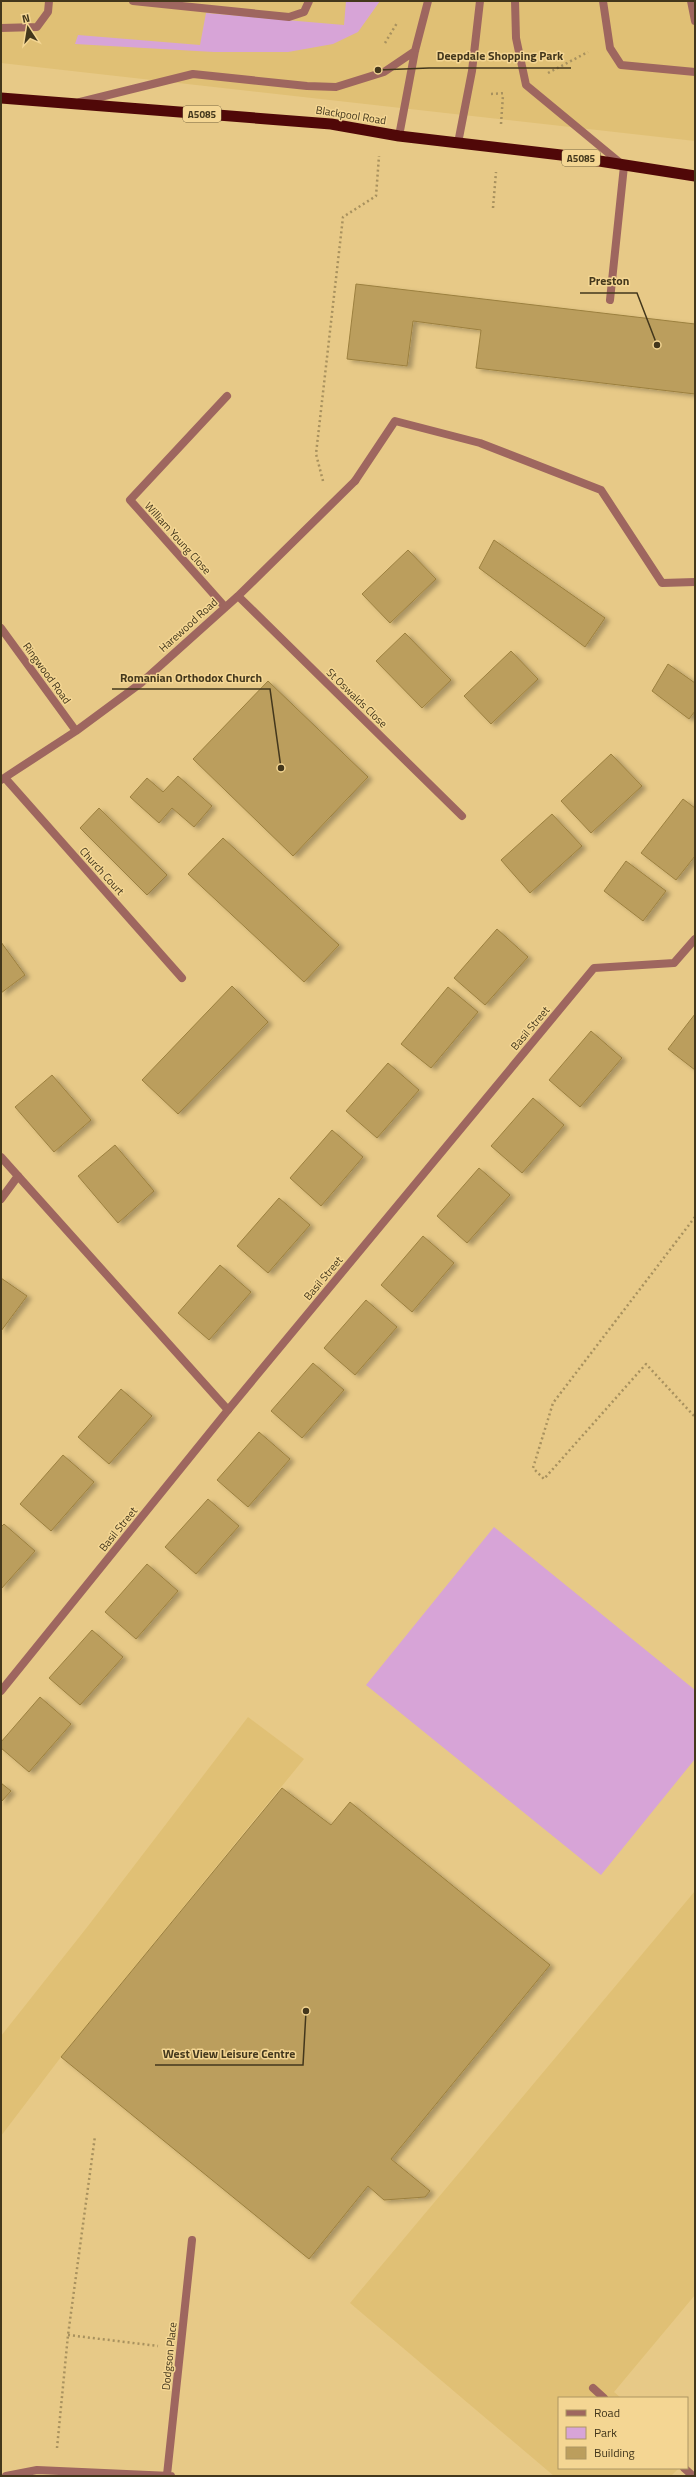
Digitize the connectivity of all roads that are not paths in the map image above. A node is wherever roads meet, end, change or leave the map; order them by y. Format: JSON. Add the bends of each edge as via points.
{"nodes":[{"id":1,"x":49,"y":1,"type":"edge"},
{"id":2,"x":133,"y":1,"type":"edge"},
{"id":3,"x":309,"y":1,"type":"edge"},
{"id":4,"x":428,"y":1,"type":"edge"},
{"id":5,"x":480,"y":1,"type":"edge"},
{"id":6,"x":514,"y":1,"type":"edge"},
{"id":7,"x":603,"y":1,"type":"edge"},
{"id":8,"x":691,"y":1,"type":"edge"},
{"id":9,"x":695,"y":21,"type":"edge"},
{"id":10,"x":1,"y":28,"type":"edge"},
{"id":11,"x":415,"y":51,"type":"junction"},
{"id":12,"x":695,"y":72,"type":"edge"},
{"id":13,"x":1,"y":98,"type":"edge"},
{"id":14,"x":74,"y":103,"type":"junction"},
{"id":15,"x":399,"y":136,"type":"junction"},
{"id":16,"x":458,"y":143,"type":"junction"},
{"id":17,"x":624,"y":166,"type":"junction"},
{"id":18,"x":695,"y":176,"type":"edge"},
{"id":19,"x":610,"y":300,"type":"dead end"},
{"id":20,"x":227,"y":396,"type":"dead end"},
{"id":21,"x":695,"y":582,"type":"edge"},
{"id":22,"x":238,"y":596,"type":"junction"},
{"id":23,"x":225,"y":607,"type":"junction"},
{"id":24,"x":1,"y":628,"type":"edge"},
{"id":25,"x":76,"y":731,"type":"junction"},
{"id":26,"x":3,"y":779,"type":"edge"},
{"id":27,"x":462,"y":816,"type":"dead end"},
{"id":28,"x":695,"y":939,"type":"edge"},
{"id":29,"x":182,"y":978,"type":"dead end"},
{"id":30,"x":1,"y":1157,"type":"edge"},
{"id":31,"x":18,"y":1176,"type":"junction"},
{"id":32,"x":1,"y":1199,"type":"edge"},
{"id":33,"x":228,"y":1410,"type":"junction"},
{"id":34,"x":1,"y":1690,"type":"edge"},
{"id":35,"x":192,"y":2240,"type":"dead end"},
{"id":36,"x":593,"y":2388,"type":"dead end"},
{"id":37,"x":603,"y":2397,"type":"edge"},
{"id":38,"x":685,"y":2469,"type":"edge"},
{"id":39,"x":6,"y":2476,"type":"edge"},
{"id":40,"x":169,"y":2476,"type":"edge"},
{"id":41,"x":693,"y":2476,"type":"edge"}],
"edges":[{"from":1,"to":10,"type":"street","via":[[48,12],[37,27]]},
{"from":2,"to":3,"type":"street","via":[[289,17],[304,12]]},
{"from":4,"to":11,"type":"street"},
{"from":5,"to":16,"type":"street","via":[[472,71]]},
{"from":6,"to":17,"type":"street","via":[[516,38],[526,85]]},
{"from":7,"to":12,"type":"street","via":[[610,48],[621,65]]},
{"from":8,"to":9,"type":"street"},
{"from":11,"to":14,"type":"street","via":[[384,72],[336,87],[193,74]]},
{"from":11,"to":15,"type":"street"},
{"from":13,"to":14,"type":"highway","name":"Blackpool Road","number":"A5085"},
{"from":14,"to":15,"type":"highway","name":"Blackpool Road","number":"A5085","via":[[331,124]]},
{"from":15,"to":16,"type":"highway","name":"Blackpool Road","number":"A5085"},
{"from":16,"to":17,"type":"highway","name":"Blackpool Road","number":"A5085","via":[[561,155]]},
{"from":17,"to":18,"type":"highway","name":"Blackpool Road","number":"A5085"},
{"from":17,"to":19,"type":"street"},
{"from":20,"to":23,"type":"street","name":"William Young Close","via":[[130,500]]},
{"from":21,"to":22,"type":"street","name":"Harewood Road","via":[[662,583],[601,490],[480,443],[395,421],[355,480]]},
{"from":22,"to":23,"type":"street","name":"Harewood Road"},
{"from":22,"to":27,"type":"street","name":"St Oswalds Close"},
{"from":23,"to":25,"type":"street","name":"Harewood Road","via":[[141,683]]},
{"from":24,"to":25,"type":"street","name":"Ringwood Road"},
{"from":25,"to":26,"type":"street","name":"Harewood Road"},
{"from":26,"to":29,"type":"street","name":"Church Court"},
{"from":28,"to":33,"type":"street","name":"Basil Street","via":[[674,963],[594,968]]},
{"from":30,"to":31,"type":"street"},
{"from":31,"to":32,"type":"street"},
{"from":31,"to":33,"type":"street"},
{"from":33,"to":34,"type":"street","name":"Basil Street"},
{"from":35,"to":40,"type":"street","name":"Dodgson Place"},
{"from":36,"to":37,"type":"street"},
{"from":38,"to":41,"type":"street"},
{"from":39,"to":40,"type":"street","name":"Dodgson Place","via":[[36,2470],[54,2470]]}]}
